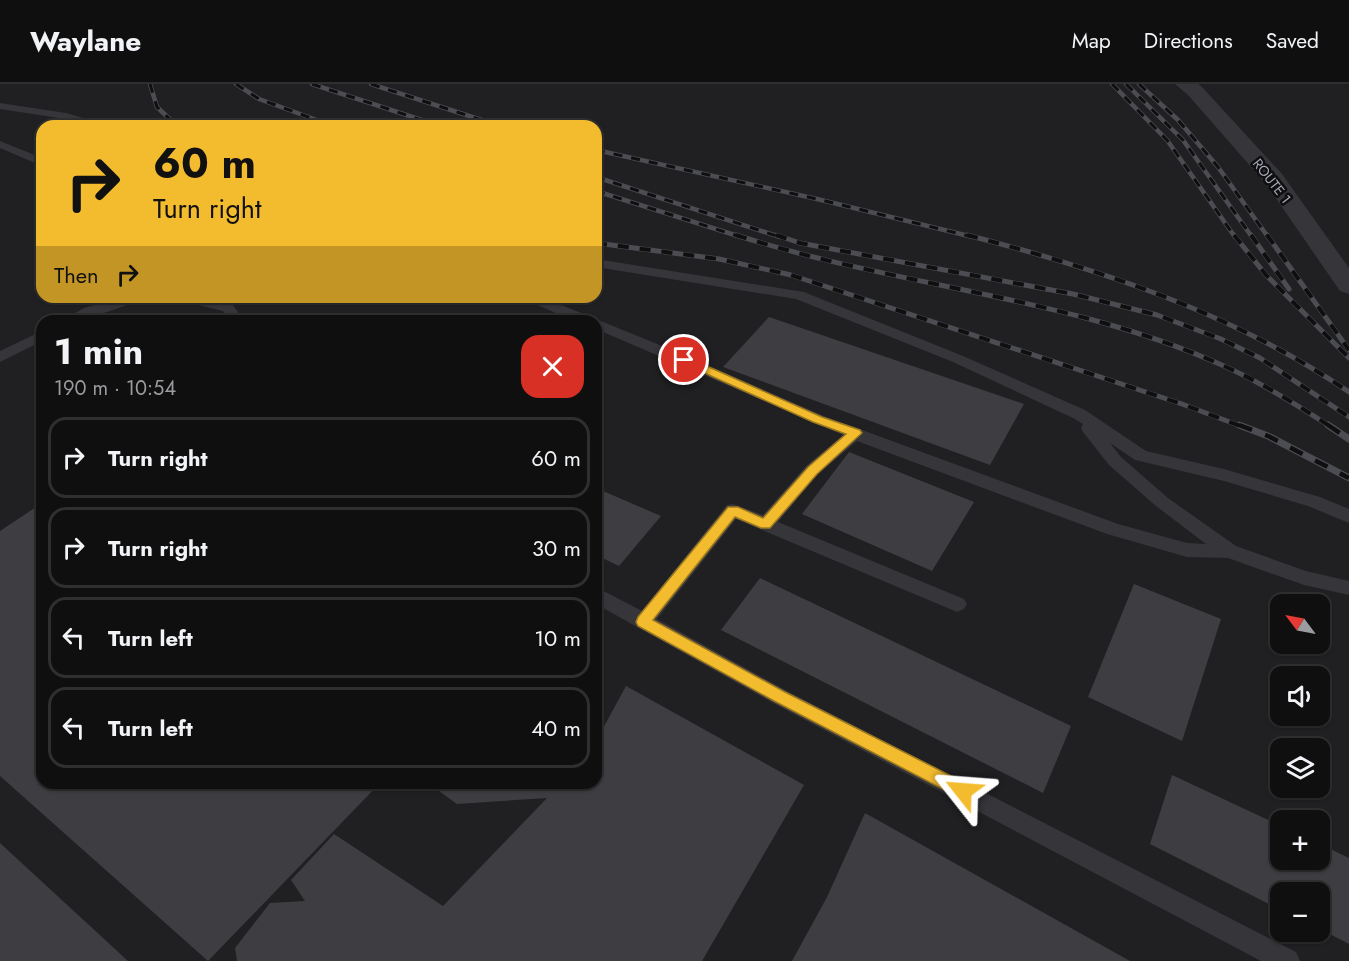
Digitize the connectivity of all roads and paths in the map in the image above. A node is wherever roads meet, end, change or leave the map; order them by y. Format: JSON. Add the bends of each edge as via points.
{"nodes":[{"id":1,"x":1190,"y":86,"type":"edge"},
{"id":2,"x":0,"y":106,"type":"edge"},
{"id":3,"x":81,"y":120,"type":"edge"},
{"id":4,"x":0,"y":144,"type":"edge"},
{"id":5,"x":36,"y":159,"type":"edge"},
{"id":6,"x":602,"y":263,"type":"edge"},
{"id":7,"x":1349,"y":286,"type":"edge"},
{"id":8,"x":116,"y":303,"type":"edge"},
{"id":9,"x":208,"y":303,"type":"edge"},
{"id":10,"x":544,"y":303,"type":"edge"},
{"id":11,"x":81,"y":315,"type":"edge"},
{"id":12,"x":233,"y":315,"type":"edge"},
{"id":13,"x":574,"y":315,"type":"edge"},
{"id":14,"x":602,"y":326,"type":"edge"},
{"id":15,"x":36,"y":338,"type":"edge"},
{"id":16,"x":0,"y":357,"type":"edge"},
{"id":17,"x":1079,"y":414,"type":"junction"},
{"id":18,"x":855,"y":433,"type":"junction"},
{"id":19,"x":1349,"y":516,"type":"edge"},
{"id":20,"x":766,"y":524,"type":"junction"},
{"id":21,"x":1229,"y":551,"type":"junction"},
{"id":22,"x":1349,"y":588,"type":"edge"},
{"id":23,"x":602,"y":598,"type":"edge"},
{"id":24,"x":957,"y":604,"type":"dead end"},
{"id":25,"x":644,"y":622,"type":"junction"},
{"id":26,"x":1287,"y":961,"type":"edge"}],
"edges":[{"from":1,"to":7,"type":"street","name":"ROUTE 1","via":[[1274,179]]},
{"from":2,"to":3,"type":"lane"},
{"from":4,"to":5,"type":"lane"},
{"from":6,"to":17,"type":"lane","via":[[799,294]]},
{"from":8,"to":11,"type":"lane"},
{"from":9,"to":12,"type":"lane","via":[[228,308]]},
{"from":10,"to":13,"type":"lane"},
{"from":14,"to":18,"type":"lane"},
{"from":15,"to":16,"type":"lane"},
{"from":17,"to":19,"type":"lane","via":[[1141,456],[1224,475],[1314,501]]},
{"from":17,"to":21,"type":"lane","via":[[1115,461],[1162,502]]},
{"from":18,"to":20,"type":"lane","via":[[812,471]]},
{"from":18,"to":21,"type":"lane","via":[[1113,529],[1187,550]]},
{"from":20,"to":24,"type":"lane"},
{"from":20,"to":25,"type":"lane","via":[[733,510]]},
{"from":21,"to":22,"type":"lane","via":[[1304,578]]},
{"from":23,"to":25,"type":"lane"},
{"from":25,"to":26,"type":"lane"}]}
